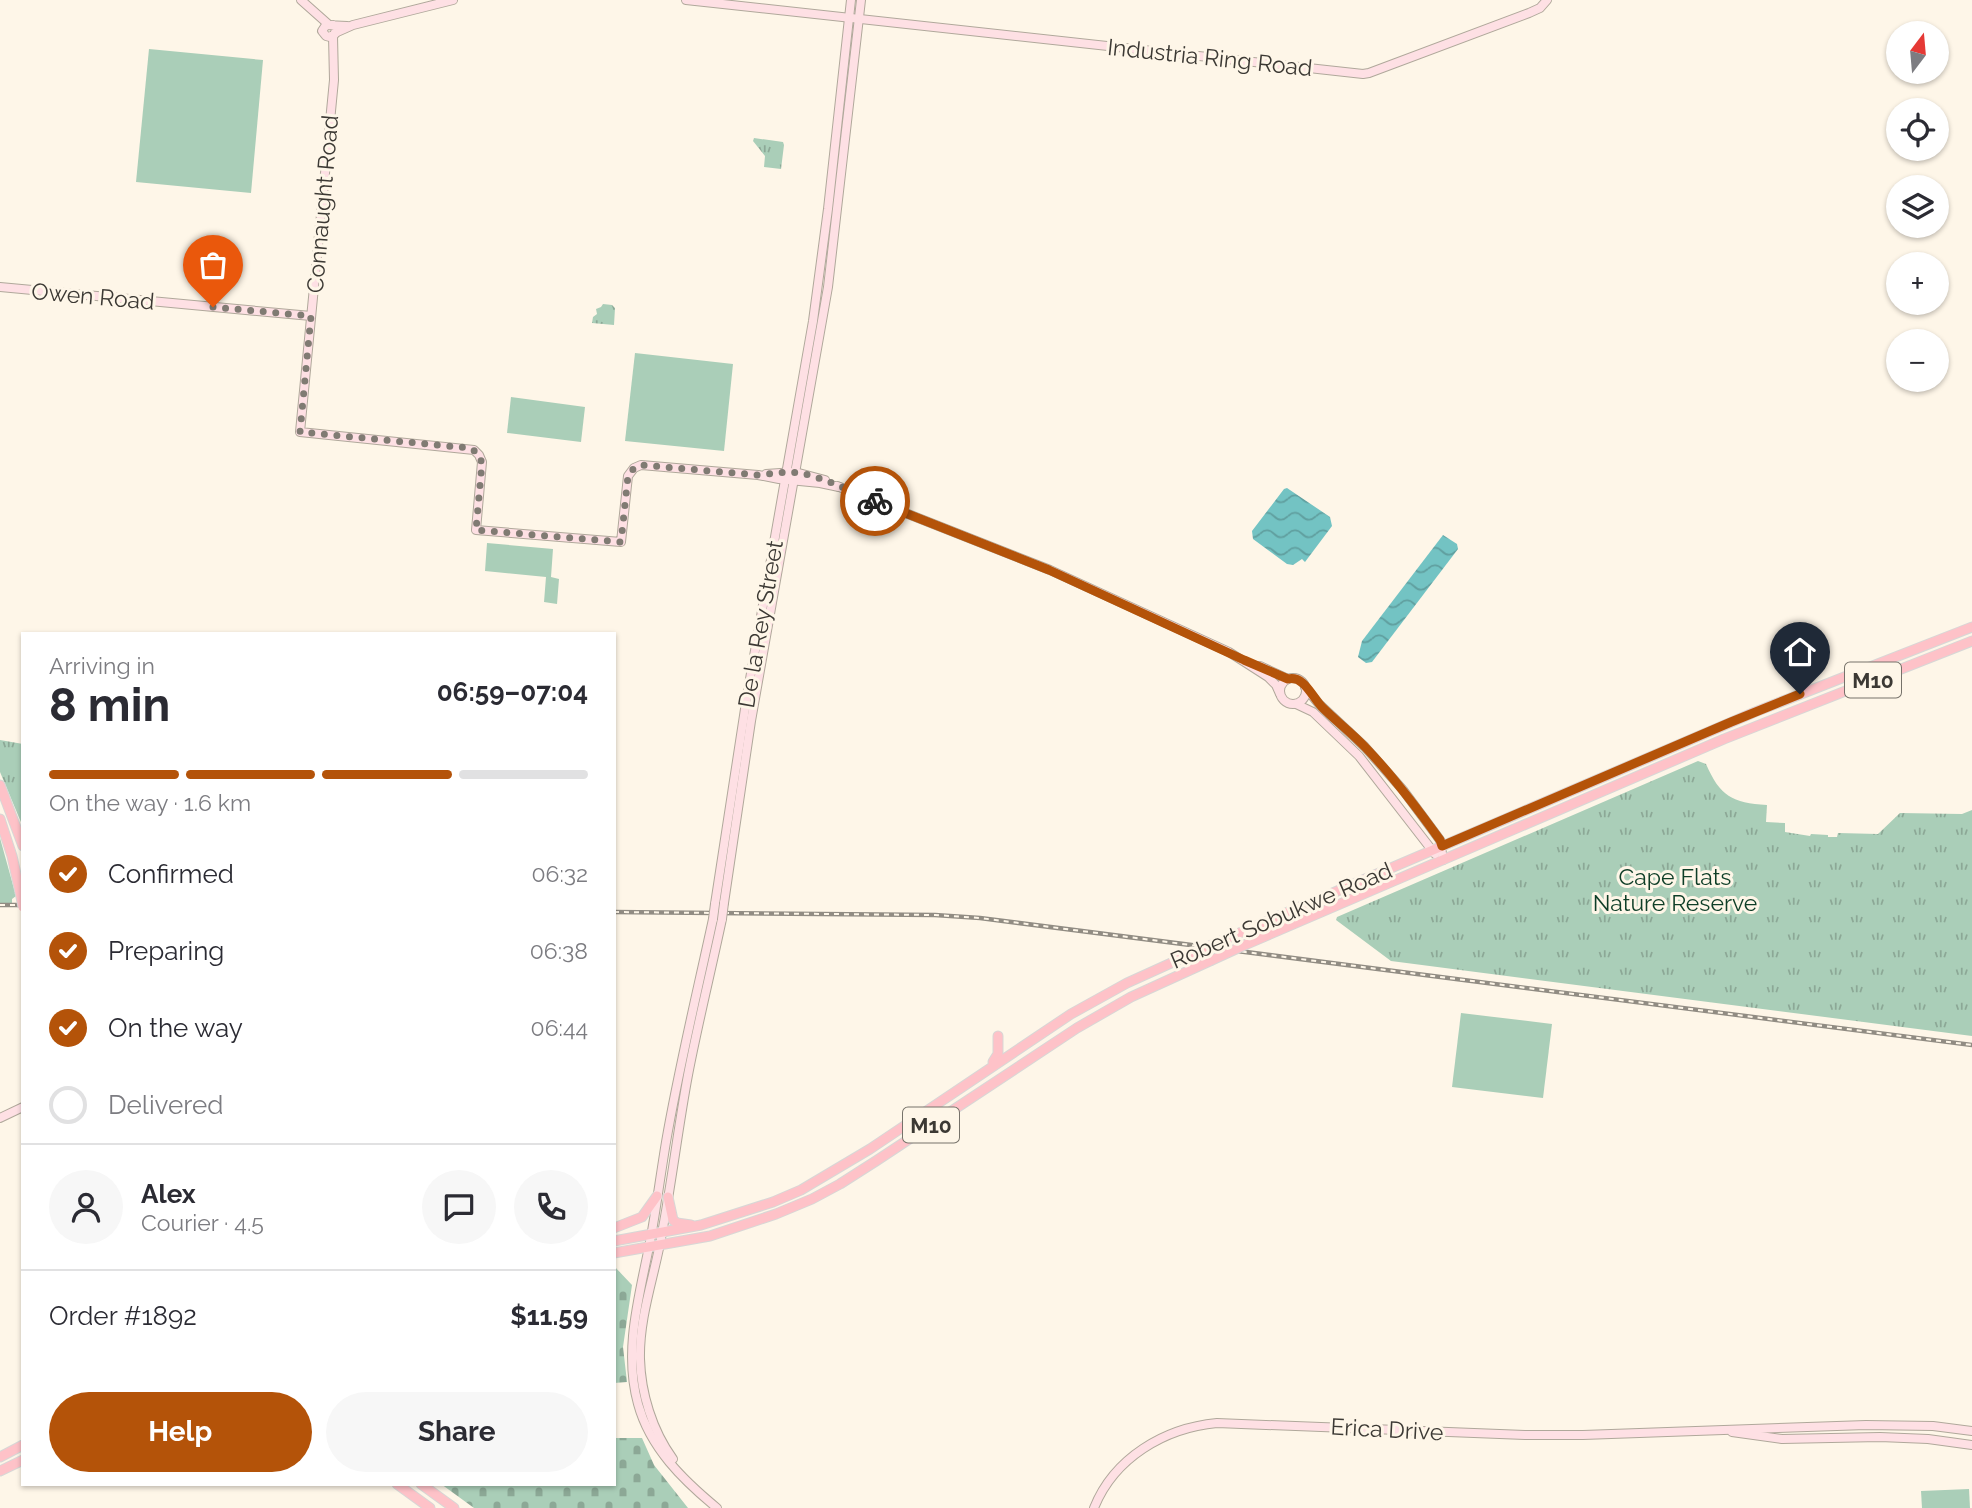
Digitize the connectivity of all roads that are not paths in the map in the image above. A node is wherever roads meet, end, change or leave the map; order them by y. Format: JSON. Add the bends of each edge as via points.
{"nodes":[{"id":1,"x":453,"y":0,"type":"edge"},
{"id":2,"x":686,"y":0,"type":"edge"},
{"id":3,"x":851,"y":0,"type":"edge"},
{"id":4,"x":860,"y":0,"type":"edge"},
{"id":5,"x":1547,"y":0,"type":"edge"},
{"id":6,"x":304,"y":3,"type":"edge"},
{"id":7,"x":854,"y":18,"type":"junction"},
{"id":8,"x":330,"y":31,"type":"junction"},
{"id":9,"x":0,"y":287,"type":"edge"},
{"id":10,"x":311,"y":316,"type":"junction"},
{"id":11,"x":790,"y":476,"type":"junction"},
{"id":12,"x":1972,"y":627,"type":"edge"},
{"id":13,"x":1972,"y":641,"type":"edge"},
{"id":14,"x":1244,"y":660,"type":"junction"},
{"id":15,"x":1288,"y":679,"type":"junction"},
{"id":16,"x":1305,"y":687,"type":"junction"},
{"id":17,"x":1280,"y":695,"type":"junction"},
{"id":18,"x":1296,"y":704,"type":"junction"},
{"id":19,"x":0,"y":785,"type":"edge"},
{"id":20,"x":1403,"y":790,"type":"junction"},
{"id":21,"x":1392,"y":798,"type":"junction"},
{"id":22,"x":0,"y":819,"type":"edge"},
{"id":23,"x":21,"y":841,"type":"edge"},
{"id":24,"x":1442,"y":846,"type":"junction"},
{"id":25,"x":1431,"y":850,"type":"junction"},
{"id":26,"x":1442,"y":860,"type":"junction"},
{"id":27,"x":21,"y":897,"type":"edge"},
{"id":28,"x":717,"y":919,"type":"junction"},
{"id":29,"x":998,"y":1036,"type":"dead end"},
{"id":30,"x":984,"y":1071,"type":"junction"},
{"id":31,"x":21,"y":1108,"type":"edge"},
{"id":32,"x":0,"y":1118,"type":"edge"},
{"id":33,"x":657,"y":1196,"type":"junction"},
{"id":34,"x":668,"y":1197,"type":"junction"},
{"id":35,"x":701,"y":1225,"type":"junction"},
{"id":36,"x":616,"y":1227,"type":"edge"},
{"id":37,"x":663,"y":1233,"type":"junction"},
{"id":38,"x":651,"y":1235,"type":"junction"},
{"id":39,"x":616,"y":1241,"type":"edge"},
{"id":40,"x":660,"y":1244,"type":"junction"},
{"id":41,"x":649,"y":1246,"type":"junction"},
{"id":42,"x":616,"y":1253,"type":"edge"},
{"id":43,"x":1715,"y":1430,"type":"junction"},
{"id":44,"x":1972,"y":1431,"type":"edge"},
{"id":45,"x":1972,"y":1444,"type":"edge"},
{"id":46,"x":21,"y":1446,"type":"edge"},
{"id":47,"x":0,"y":1457,"type":"edge"},
{"id":48,"x":21,"y":1461,"type":"edge"},
{"id":49,"x":0,"y":1471,"type":"edge"},
{"id":50,"x":400,"y":1486,"type":"edge"},
{"id":51,"x":424,"y":1486,"type":"edge"},
{"id":52,"x":693,"y":1486,"type":"junction"},
{"id":53,"x":430,"y":1508,"type":"edge"},
{"id":54,"x":454,"y":1508,"type":"edge"},
{"id":55,"x":717,"y":1508,"type":"edge"},
{"id":56,"x":1094,"y":1508,"type":"edge"}],
"edges":[{"from":1,"to":8,"type":"street"},
{"from":2,"to":7,"type":"street","name":"Industria Ring Road"},
{"from":3,"to":7,"type":"street","name":"De la Rey Street"},
{"from":4,"to":7,"type":"street","name":"De la Rey Street"},
{"from":5,"to":7,"type":"street","name":"Industria Ring Road","via":[[1529,13],[1366,74]]},
{"from":6,"to":8,"type":"street"},
{"from":7,"to":11,"type":"street","name":"De la Rey Street","via":[[829,274]]},
{"from":8,"to":10,"type":"street","name":"Connaught Road","via":[[334,79]]},
{"from":9,"to":10,"type":"street","name":"Owen Road"},
{"from":10,"to":11,"type":"street","name":"Connaught Road","via":[[300,432],[469,448],[482,463],[476,530],[621,542],[628,476],[636,466]]},
{"from":11,"to":14,"type":"street","via":[[811,475],[1049,570]]},
{"from":11,"to":28,"type":"street","name":"De la Rey Street","bridge":true},
{"from":12,"to":24,"type":"main road","name":"Robert Sobukwe Road","number":"M10","via":[[1755,712]]},
{"from":13,"to":26,"type":"main road","name":"Robert Sobukwe Road","number":"M10","via":[[1724,739]]},
{"from":14,"to":15,"type":"street"},
{"from":14,"to":17,"type":"street","via":[[1272,680]]},
{"from":15,"to":16,"type":"street","via":[[1298,679]]},
{"from":15,"to":17,"type":"street","via":[[1281,685]]},
{"from":16,"to":18,"type":"street","via":[[1304,697]]},
{"from":16,"to":20,"type":"street"},
{"from":17,"to":18,"type":"street"},
{"from":18,"to":21,"type":"street","via":[[1336,732]]},
{"from":19,"to":23,"type":"main road"},
{"from":20,"to":21,"type":"street"},
{"from":20,"to":24,"type":"street"},
{"from":21,"to":25,"type":"street"},
{"from":22,"to":27,"type":"main road","bridge":true},
{"from":24,"to":25,"type":"main road","name":"Robert Sobukwe Road","number":"M10"},
{"from":24,"to":26,"type":"street"},
{"from":25,"to":26,"type":"street"},
{"from":25,"to":30,"type":"main road","name":"Robert Sobukwe Road","number":"M10","bridge":true,"via":[[1144,975],[1096,999]]},
{"from":26,"to":40,"type":"main road","name":"Robert Sobukwe Road","number":"M10","bridge":true,"via":[[1148,988],[1085,1023],[832,1189],[710,1236]]},
{"from":28,"to":33,"type":"street","name":"De la Rey Street","via":[[675,1094]]},
{"from":28,"to":34,"type":"street","name":"De la Rey Street"},
{"from":29,"to":30,"type":"main road","via":[[996,1058]]},
{"from":30,"to":35,"type":"main road","name":"Robert Sobukwe Road","number":"M10","via":[[811,1185]]},
{"from":31,"to":32,"type":"street"},
{"from":33,"to":36,"type":"main road","via":[[642,1217]]},
{"from":33,"to":38,"type":"street","name":"De la Rey Street"},
{"from":34,"to":35,"type":"main road","via":[[674,1222]]},
{"from":34,"to":37,"type":"street","name":"De la Rey Street"},
{"from":35,"to":37,"type":"main road","name":"Robert Sobukwe Road","number":"M10"},
{"from":37,"to":38,"type":"main road","name":"Robert Sobukwe Road","number":"M10"},
{"from":37,"to":40,"type":"street","name":"De la Rey Street"},
{"from":38,"to":39,"type":"main road","name":"Robert Sobukwe Road","number":"M10"},
{"from":38,"to":41,"type":"street","name":"De la Rey Street"},
{"from":40,"to":41,"type":"main road","name":"Robert Sobukwe Road","number":"M10"},
{"from":40,"to":52,"type":"street","name":"De la Rey Street","via":[[642,1326],[642,1379],[657,1432]]},
{"from":41,"to":42,"type":"main road","name":"Robert Sobukwe Road","number":"M10"},
{"from":41,"to":52,"type":"street","name":"De la Rey Street","via":[[632,1339],[637,1401],[653,1441]]},
{"from":43,"to":44,"type":"street","name":"Erica Drive","via":[[1866,1425]]},
{"from":43,"to":45,"type":"street","name":"Erica Drive","via":[[1782,1438],[1880,1437]]},
{"from":43,"to":56,"type":"street","name":"Erica Drive","via":[[1536,1435],[1209,1423],[1178,1430],[1144,1447],[1118,1470]]},
{"from":46,"to":47,"type":"main road"},
{"from":48,"to":49,"type":"main road"},
{"from":50,"to":53,"type":"main road"},
{"from":51,"to":54,"type":"main road"},
{"from":52,"to":55,"type":"street"}]}
